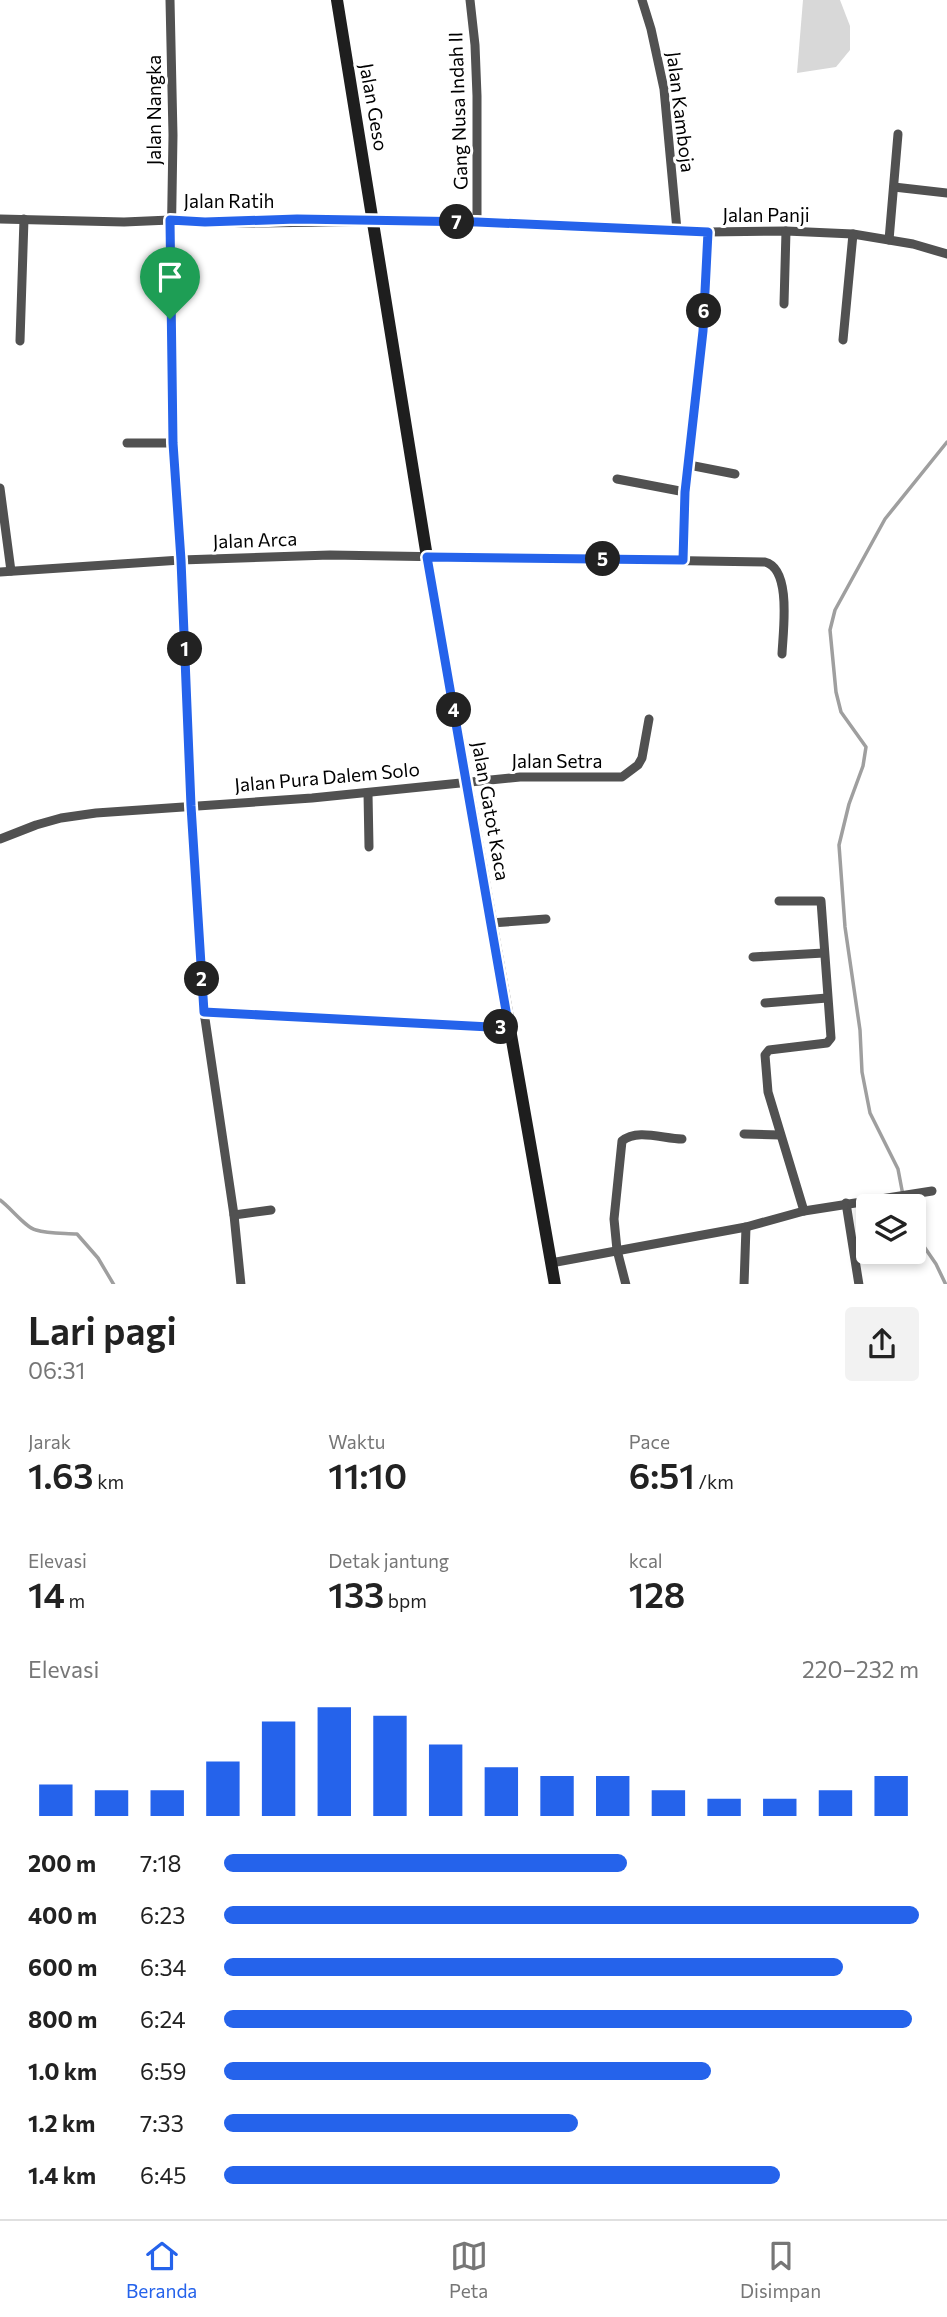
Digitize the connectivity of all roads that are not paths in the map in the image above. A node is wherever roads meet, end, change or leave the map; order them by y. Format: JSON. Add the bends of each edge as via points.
{"nodes":[{"id":1,"x":170,"y":0,"type":"edge"},
{"id":2,"x":337,"y":0,"type":"edge"},
{"id":3,"x":470,"y":0,"type":"edge"},
{"id":4,"x":642,"y":0,"type":"edge"},
{"id":5,"x":898,"y":134,"type":"dead end"},
{"id":6,"x":894,"y":187,"type":"junction"},
{"id":7,"x":947,"y":193,"type":"edge"},
{"id":8,"x":0,"y":219,"type":"edge"},
{"id":9,"x":24,"y":219,"type":"junction"},
{"id":10,"x":170,"y":220,"type":"junction"},
{"id":11,"x":373,"y":220,"type":"junction"},
{"id":12,"x":477,"y":222,"type":"junction"},
{"id":13,"x":677,"y":230,"type":"junction"},
{"id":14,"x":786,"y":231,"type":"junction"},
{"id":15,"x":708,"y":232,"type":"junction"},
{"id":16,"x":853,"y":234,"type":"junction"},
{"id":17,"x":889,"y":240,"type":"junction"},
{"id":18,"x":947,"y":254,"type":"edge"},
{"id":19,"x":784,"y":304,"type":"dead end"},
{"id":20,"x":843,"y":340,"type":"dead end"},
{"id":21,"x":20,"y":341,"type":"dead end"},
{"id":22,"x":127,"y":443,"type":"dead end"},
{"id":23,"x":173,"y":443,"type":"junction"},
{"id":24,"x":689,"y":465,"type":"junction"},
{"id":25,"x":735,"y":474,"type":"dead end"},
{"id":26,"x":617,"y":480,"type":"dead end"},
{"id":27,"x":0,"y":488,"type":"edge"},
{"id":28,"x":685,"y":492,"type":"junction"},
{"id":29,"x":427,"y":557,"type":"junction"},
{"id":30,"x":181,"y":560,"type":"junction"},
{"id":31,"x":683,"y":560,"type":"junction"},
{"id":32,"x":12,"y":571,"type":"junction"},
{"id":33,"x":0,"y":572,"type":"edge"},
{"id":34,"x":782,"y":653,"type":"dead end"},
{"id":35,"x":649,"y":719,"type":"dead end"},
{"id":36,"x":466,"y":781,"type":"junction"},
{"id":37,"x":368,"y":793,"type":"junction"},
{"id":38,"x":191,"y":806,"type":"junction"},
{"id":39,"x":0,"y":839,"type":"edge"},
{"id":40,"x":369,"y":847,"type":"dead end"},
{"id":41,"x":779,"y":901,"type":"dead end"},
{"id":42,"x":546,"y":919,"type":"dead end"},
{"id":43,"x":491,"y":923,"type":"junction"},
{"id":44,"x":824,"y":953,"type":"junction"},
{"id":45,"x":753,"y":957,"type":"dead end"},
{"id":46,"x":827,"y":998,"type":"junction"},
{"id":47,"x":765,"y":1003,"type":"dead end"},
{"id":48,"x":204,"y":1012,"type":"junction"},
{"id":49,"x":509,"y":1028,"type":"junction"},
{"id":50,"x":744,"y":1134,"type":"dead end"},
{"id":51,"x":780,"y":1135,"type":"junction"},
{"id":52,"x":682,"y":1139,"type":"dead end"},
{"id":53,"x":932,"y":1191,"type":"dead end"},
{"id":54,"x":846,"y":1203,"type":"junction"},
{"id":55,"x":271,"y":1210,"type":"dead end"},
{"id":56,"x":804,"y":1211,"type":"junction"},
{"id":57,"x":234,"y":1215,"type":"junction"},
{"id":58,"x":746,"y":1227,"type":"junction"},
{"id":59,"x":617,"y":1251,"type":"junction"},
{"id":60,"x":551,"y":1263,"type":"junction"},
{"id":61,"x":241,"y":1284,"type":"edge"},
{"id":62,"x":555,"y":1284,"type":"edge"},
{"id":63,"x":626,"y":1284,"type":"edge"},
{"id":64,"x":744,"y":1284,"type":"edge"},
{"id":65,"x":859,"y":1284,"type":"edge"}],
"edges":[{"from":1,"to":10,"type":"street","name":"Jalan Nangka"},
{"from":2,"to":11,"type":"main road","name":"Jalan Geso"},
{"from":3,"to":12,"type":"street","name":"Gang Nusa Indah II"},
{"from":4,"to":13,"type":"street","name":"Jalan Kamboja","via":[[664,89]]},
{"from":5,"to":6,"type":"street"},
{"from":6,"to":7,"type":"street"},
{"from":6,"to":17,"type":"street"},
{"from":8,"to":9,"type":"street","name":"Jalan Ratih"},
{"from":9,"to":10,"type":"street","name":"Jalan Ratih"},
{"from":9,"to":21,"type":"street"},
{"from":10,"to":11,"type":"main road","name":"Jalan Ratih"},
{"from":10,"to":23,"type":"street","name":"Jalan Nangka"},
{"from":11,"to":12,"type":"street","name":"Jalan Panji"},
{"from":11,"to":29,"type":"main road","name":"Jalan Gatot Kaca"},
{"from":12,"to":13,"type":"street","name":"Jalan Panji"},
{"from":13,"to":15,"type":"street","name":"Jalan Panji"},
{"from":14,"to":15,"type":"street","name":"Jalan Panji"},
{"from":14,"to":16,"type":"street","name":"Jalan Panji"},
{"from":14,"to":19,"type":"street"},
{"from":15,"to":24,"type":"street"},
{"from":16,"to":17,"type":"street","name":"Jalan Panji"},
{"from":16,"to":20,"type":"street"},
{"from":17,"to":18,"type":"street","name":"Jalan Panji"},
{"from":22,"to":23,"type":"street"},
{"from":23,"to":30,"type":"street","name":"Jalan Nangka"},
{"from":24,"to":25,"type":"street"},
{"from":24,"to":28,"type":"street"},
{"from":26,"to":28,"type":"street"},
{"from":27,"to":32,"type":"street"},
{"from":28,"to":31,"type":"street"},
{"from":29,"to":30,"type":"street","name":"Jalan Arca"},
{"from":29,"to":31,"type":"street","name":"Jalan Arca"},
{"from":29,"to":36,"type":"main road","name":"Jalan Gatot Kaca"},
{"from":30,"to":32,"type":"street","name":"Jalan Arca"},
{"from":30,"to":38,"type":"street","name":"Jalan Nangka"},
{"from":31,"to":34,"type":"street","name":"Jalan Arca","via":[[773,565],[782,579]]},
{"from":32,"to":33,"type":"street","name":"Jalan Arca"},
{"from":35,"to":36,"type":"street","name":"Jalan Setra","via":[[642,758],[622,777],[553,775]]},
{"from":36,"to":37,"type":"street","name":"Jalan Pura Dalem Solo"},
{"from":36,"to":43,"type":"main road","name":"Jalan Gatot Kaca"},
{"from":37,"to":38,"type":"street","name":"Jalan Pura Dalem Solo"},
{"from":37,"to":40,"type":"street"},
{"from":38,"to":39,"type":"street","name":"Jalan Pura Dalem Solo","via":[[61,818]]},
{"from":38,"to":48,"type":"street","name":"Jalan Nangka"},
{"from":41,"to":44,"type":"street","via":[[820,900]]},
{"from":42,"to":43,"type":"street"},
{"from":43,"to":49,"type":"main road","name":"Jalan Gatot Kaca"},
{"from":44,"to":45,"type":"street"},
{"from":44,"to":46,"type":"street"},
{"from":46,"to":47,"type":"street"},
{"from":46,"to":51,"type":"street","via":[[830,1041],[769,1050],[765,1055],[768,1092]]},
{"from":48,"to":49,"type":"street"},
{"from":48,"to":57,"type":"street","name":"Jalan Nangka"},
{"from":49,"to":60,"type":"main road","name":"Jalan Gatot Kaca"},
{"from":50,"to":51,"type":"street"},
{"from":51,"to":56,"type":"street"},
{"from":52,"to":59,"type":"street","via":[[641,1134],[622,1141],[615,1204]]},
{"from":53,"to":54,"type":"street"},
{"from":54,"to":56,"type":"street"},
{"from":54,"to":65,"type":"street"},
{"from":55,"to":57,"type":"street"},
{"from":56,"to":58,"type":"street"},
{"from":57,"to":61,"type":"street","name":"Jalan Nangka"},
{"from":58,"to":59,"type":"street"},
{"from":58,"to":64,"type":"street"},
{"from":59,"to":60,"type":"street"},
{"from":59,"to":63,"type":"street"},
{"from":60,"to":62,"type":"main road","name":"Jalan Gatot Kaca"}]}
